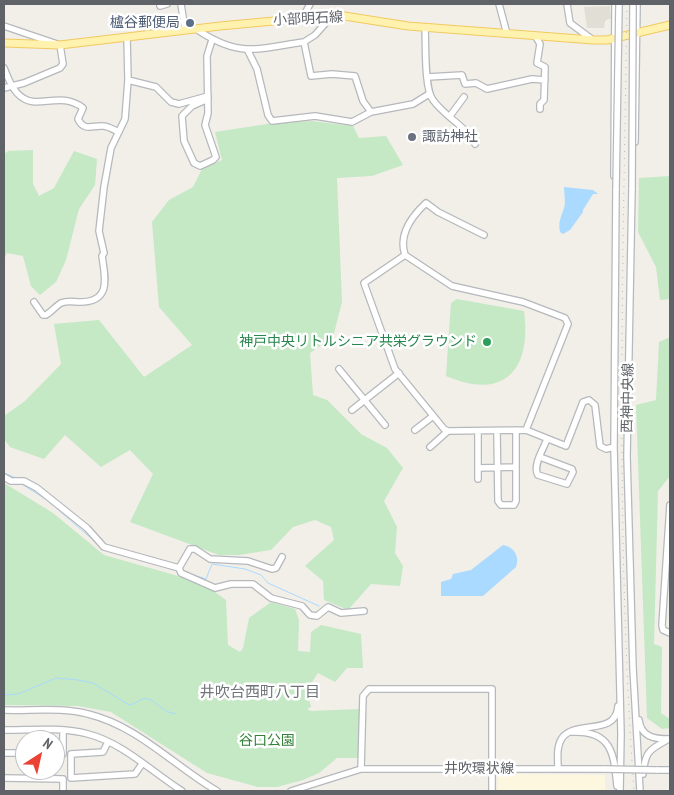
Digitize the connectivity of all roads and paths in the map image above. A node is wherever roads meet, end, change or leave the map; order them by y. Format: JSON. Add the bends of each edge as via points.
{"nodes":[{"id":1,"x":167,"y":4,"type":"edge"},
{"id":2,"x":181,"y":4,"type":"edge"},
{"id":3,"x":310,"y":4,"type":"edge"},
{"id":4,"x":499,"y":4,"type":"edge"},
{"id":5,"x":566,"y":4,"type":"edge"},
{"id":6,"x":616,"y":4,"type":"edge"},
{"id":7,"x":636,"y":5,"type":"edge"},
{"id":8,"x":160,"y":6,"type":"dead end"},
{"id":9,"x":332,"y":16,"type":"junction"},
{"id":10,"x":303,"y":17,"type":"junction"},
{"id":11,"x":4,"y":26,"type":"edge"},
{"id":12,"x":670,"y":26,"type":"edge"},
{"id":13,"x":425,"y":28,"type":"junction"},
{"id":14,"x":196,"y":29,"type":"junction"},
{"id":15,"x":185,"y":30,"type":"junction"},
{"id":16,"x":507,"y":34,"type":"junction"},
{"id":17,"x":638,"y":34,"type":"junction"},
{"id":18,"x":127,"y":36,"type":"junction"},
{"id":19,"x":536,"y":36,"type":"junction"},
{"id":20,"x":614,"y":38,"type":"junction"},
{"id":21,"x":212,"y":40,"type":"junction"},
{"id":22,"x":593,"y":40,"type":"junction"},
{"id":23,"x":304,"y":42,"type":"junction"},
{"id":24,"x":4,"y":43,"type":"edge"},
{"id":25,"x":60,"y":45,"type":"junction"},
{"id":26,"x":248,"y":51,"type":"junction"},
{"id":27,"x":4,"y":68,"type":"edge"},
{"id":28,"x":428,"y":77,"type":"junction"},
{"id":29,"x":128,"y":80,"type":"junction"},
{"id":30,"x":545,"y":80,"type":"junction"},
{"id":31,"x":13,"y":86,"type":"junction"},
{"id":32,"x":4,"y":88,"type":"edge"},
{"id":33,"x":429,"y":94,"type":"junction"},
{"id":34,"x":208,"y":98,"type":"junction"},
{"id":35,"x":464,"y":98,"type":"dead end"},
{"id":36,"x":540,"y":109,"type":"dead end"},
{"id":37,"x":371,"y":112,"type":"junction"},
{"id":38,"x":450,"y":116,"type":"junction"},
{"id":39,"x":119,"y":132,"type":"junction"},
{"id":40,"x":475,"y":144,"type":"dead end"},
{"id":41,"x":484,"y":235,"type":"dead end"},
{"id":42,"x":615,"y":235,"type":"junction"},
{"id":43,"x":631,"y":235,"type":"junction"},
{"id":44,"x":405,"y":255,"type":"junction"},
{"id":45,"x":34,"y":302,"type":"dead end"},
{"id":46,"x":339,"y":369,"type":"dead end"},
{"id":47,"x":399,"y":374,"type":"junction"},
{"id":48,"x":365,"y":400,"type":"junction"},
{"id":49,"x":352,"y":410,"type":"dead end"},
{"id":50,"x":433,"y":416,"type":"junction"},
{"id":51,"x":384,"y":425,"type":"dead end"},
{"id":52,"x":415,"y":430,"type":"dead end"},
{"id":53,"x":516,"y":430,"type":"junction"},
{"id":54,"x":526,"y":430,"type":"junction"},
{"id":55,"x":448,"y":431,"type":"junction"},
{"id":56,"x":478,"y":431,"type":"junction"},
{"id":57,"x":497,"y":431,"type":"junction"},
{"id":58,"x":547,"y":439,"type":"junction"},
{"id":59,"x":614,"y":447,"type":"junction"},
{"id":60,"x":430,"y":448,"type":"dead end"},
{"id":61,"x":540,"y":457,"type":"junction"},
{"id":62,"x":497,"y":467,"type":"junction"},
{"id":63,"x":478,"y":468,"type":"junction"},
{"id":64,"x":516,"y":468,"type":"junction"},
{"id":65,"x":4,"y":477,"type":"edge"},
{"id":66,"x":478,"y":479,"type":"dead end"},
{"id":67,"x":670,"y":505,"type":"edge"},
{"id":68,"x":282,"y":557,"type":"dead end"},
{"id":69,"x":179,"y":570,"type":"junction"},
{"id":70,"x":364,"y":611,"type":"dead end"},
{"id":71,"x":670,"y":633,"type":"edge"},
{"id":72,"x":620,"y":667,"type":"junction"},
{"id":73,"x":633,"y":668,"type":"junction"},
{"id":74,"x":4,"y":710,"type":"edge"},
{"id":75,"x":65,"y":731,"type":"edge"},
{"id":76,"x":570,"y":732,"type":"junction"},
{"id":77,"x":670,"y":739,"type":"edge"},
{"id":78,"x":108,"y":742,"type":"junction"},
{"id":79,"x":142,"y":764,"type":"junction"},
{"id":80,"x":361,"y":769,"type":"junction"},
{"id":81,"x":492,"y":769,"type":"junction"},
{"id":82,"x":558,"y":769,"type":"junction"},
{"id":83,"x":670,"y":770,"type":"edge"},
{"id":84,"x":4,"y":778,"type":"edge"},
{"id":85,"x":174,"y":786,"type":"junction"},
{"id":86,"x":63,"y":791,"type":"edge"},
{"id":87,"x":169,"y":791,"type":"edge"},
{"id":88,"x":182,"y":791,"type":"edge"},
{"id":89,"x":216,"y":791,"type":"edge"},
{"id":90,"x":291,"y":791,"type":"edge"},
{"id":91,"x":492,"y":791,"type":"edge"},
{"id":92,"x":619,"y":791,"type":"edge"},
{"id":93,"x":642,"y":791,"type":"edge"}],
"edges":[{"from":1,"to":8,"type":"street"},
{"from":2,"to":15,"type":"street"},
{"from":3,"to":10,"type":"street"},
{"from":4,"to":16,"type":"street"},
{"from":5,"to":22,"type":"street","via":[[570,23]]},
{"from":6,"to":20,"type":"street"},
{"from":6,"to":42,"type":"street","name":"西神中央線","bridge":true},
{"from":7,"to":17,"type":"street"},
{"from":7,"to":43,"type":"street","name":"西神中央線","bridge":true},
{"from":9,"to":10,"type":"main road","name":"小部明石線"},
{"from":9,"to":13,"type":"main road","name":"小部明石線"},
{"from":9,"to":23,"type":"street"},
{"from":10,"to":14,"type":"main road","name":"小部明石線"},
{"from":11,"to":25,"type":"street"},
{"from":12,"to":17,"type":"main road","name":"小部明石線"},
{"from":13,"to":16,"type":"main road","name":"小部明石線"},
{"from":13,"to":28,"type":"street"},
{"from":14,"to":15,"type":"main road","name":"小部明石線"},
{"from":14,"to":21,"type":"street"},
{"from":15,"to":18,"type":"main road","name":"小部明石線"},
{"from":16,"to":19,"type":"main road","name":"小部明石線"},
{"from":17,"to":20,"type":"main road","name":"小部明石線"},
{"from":17,"to":43,"type":"street"},
{"from":18,"to":25,"type":"main road","name":"小部明石線"},
{"from":18,"to":29,"type":"street"},
{"from":19,"to":22,"type":"main road","name":"小部明石線"},
{"from":19,"to":30,"type":"street","via":[[540,44],[537,64],[545,67]]},
{"from":20,"to":22,"type":"main road","name":"小部明石線"},
{"from":20,"to":42,"type":"street"},
{"from":21,"to":26,"type":"street"},
{"from":21,"to":34,"type":"street","via":[[207,56]]},
{"from":23,"to":26,"type":"street"},
{"from":23,"to":37,"type":"street","via":[[311,76],[354,76],[363,101]]},
{"from":24,"to":25,"type":"main road","name":"小部明石線"},
{"from":25,"to":31,"type":"street","via":[[63,64],[60,68]]},
{"from":26,"to":37,"type":"street","via":[[257,69],[272,121],[310,116],[352,122]]},
{"from":27,"to":31,"type":"street"},
{"from":28,"to":30,"type":"street","via":[[462,74],[465,84],[476,83],[487,89],[532,79]]},
{"from":28,"to":33,"type":"street"},
{"from":29,"to":34,"type":"street","via":[[156,87],[172,102],[179,104]]},
{"from":29,"to":39,"type":"street","via":[[128,105]]},
{"from":30,"to":36,"type":"street"},
{"from":31,"to":32,"type":"street"},
{"from":31,"to":39,"type":"street","via":[[22,98],[33,102],[53,99],[77,103],[83,108],[78,119],[82,125],[91,129],[103,126]]},
{"from":33,"to":37,"type":"street","via":[[413,104]]},
{"from":33,"to":38,"type":"street"},
{"from":34,"to":34,"type":"street","via":[[192,106],[182,116],[184,141],[194,164],[200,166],[216,157],[205,126]]},
{"from":35,"to":38,"type":"street"},
{"from":38,"to":40,"type":"street","via":[[466,129]]},
{"from":39,"to":45,"type":"street","via":[[111,148],[99,231],[104,253],[104,292],[84,302],[62,303],[46,315]]},
{"from":41,"to":44,"type":"street","via":[[426,203],[406,227]]},
{"from":42,"to":59,"type":"street","name":"西神中央線"},
{"from":43,"to":73,"type":"street","name":"西神中央線","via":[[627,456]]},
{"from":44,"to":47,"type":"street","via":[[364,284]]},
{"from":44,"to":54,"type":"street","via":[[452,286],[523,302],[565,318],[568,324]]},
{"from":46,"to":48,"type":"street"},
{"from":47,"to":48,"type":"street"},
{"from":47,"to":50,"type":"street"},
{"from":48,"to":49,"type":"street"},
{"from":48,"to":51,"type":"street"},
{"from":50,"to":52,"type":"street"},
{"from":50,"to":55,"type":"street"},
{"from":53,"to":54,"type":"street"},
{"from":53,"to":57,"type":"street"},
{"from":53,"to":64,"type":"street"},
{"from":54,"to":58,"type":"street"},
{"from":55,"to":56,"type":"street"},
{"from":55,"to":60,"type":"street"},
{"from":56,"to":57,"type":"street"},
{"from":56,"to":63,"type":"street"},
{"from":57,"to":62,"type":"street"},
{"from":58,"to":59,"type":"street","via":[[566,446],[583,402],[589,400],[595,405],[600,446],[606,450]]},
{"from":58,"to":61,"type":"street"},
{"from":59,"to":72,"type":"street","name":"西神中央線"},
{"from":61,"to":61,"type":"street","via":[[535,470],[538,476],[567,484],[572,469]]},
{"from":62,"to":63,"type":"street"},
{"from":62,"to":64,"type":"street"},
{"from":62,"to":64,"type":"street","via":[[498,501],[501,505],[514,505],[516,501]]},
{"from":63,"to":66,"type":"street"},
{"from":65,"to":69,"type":"street","via":[[37,488],[104,546]]},
{"from":67,"to":71,"type":"street","via":[[662,625],[663,630]]},
{"from":68,"to":69,"type":"street","via":[[272,569],[248,561],[210,559],[195,548],[190,549]]},
{"from":69,"to":70,"type":"street","via":[[215,588],[253,584],[271,598],[302,606],[317,616],[328,607],[340,613]]},
{"from":72,"to":76,"type":"street","via":[[618,712],[600,727],[578,727]]},
{"from":72,"to":92,"type":"street","name":"西神中央線"},
{"from":73,"to":77,"type":"street","via":[[639,724],[643,732],[656,739]]},
{"from":73,"to":93,"type":"street","name":"西神中央線"},
{"from":74,"to":89,"type":"street","via":[[67,711],[108,720],[127,729]]},
{"from":75,"to":78,"type":"street","via":[[86,733]]},
{"from":76,"to":82,"type":"street","via":[[562,738],[558,749]]},
{"from":76,"to":92,"type":"street","via":[[590,733],[609,744],[614,755]]},
{"from":77,"to":93,"type":"street","via":[[653,747],[645,756]]},
{"from":78,"to":79,"type":"street"},
{"from":78,"to":79,"type":"street","via":[[103,752],[71,754],[71,778],[135,774]]},
{"from":79,"to":85,"type":"street"},
{"from":80,"to":81,"type":"street","name":"井吹環状線"},
{"from":80,"to":81,"type":"street","via":[[363,696],[369,689],[492,689]]},
{"from":80,"to":90,"type":"street","name":"井吹環状線"},
{"from":81,"to":82,"type":"street","name":"井吹環状線"},
{"from":81,"to":91,"type":"street"},
{"from":82,"to":83,"type":"street","name":"井吹環状線","bridge":true},
{"from":84,"to":86,"type":"street","via":[[63,779]]},
{"from":85,"to":87,"type":"street"},
{"from":85,"to":88,"type":"street"}]}
